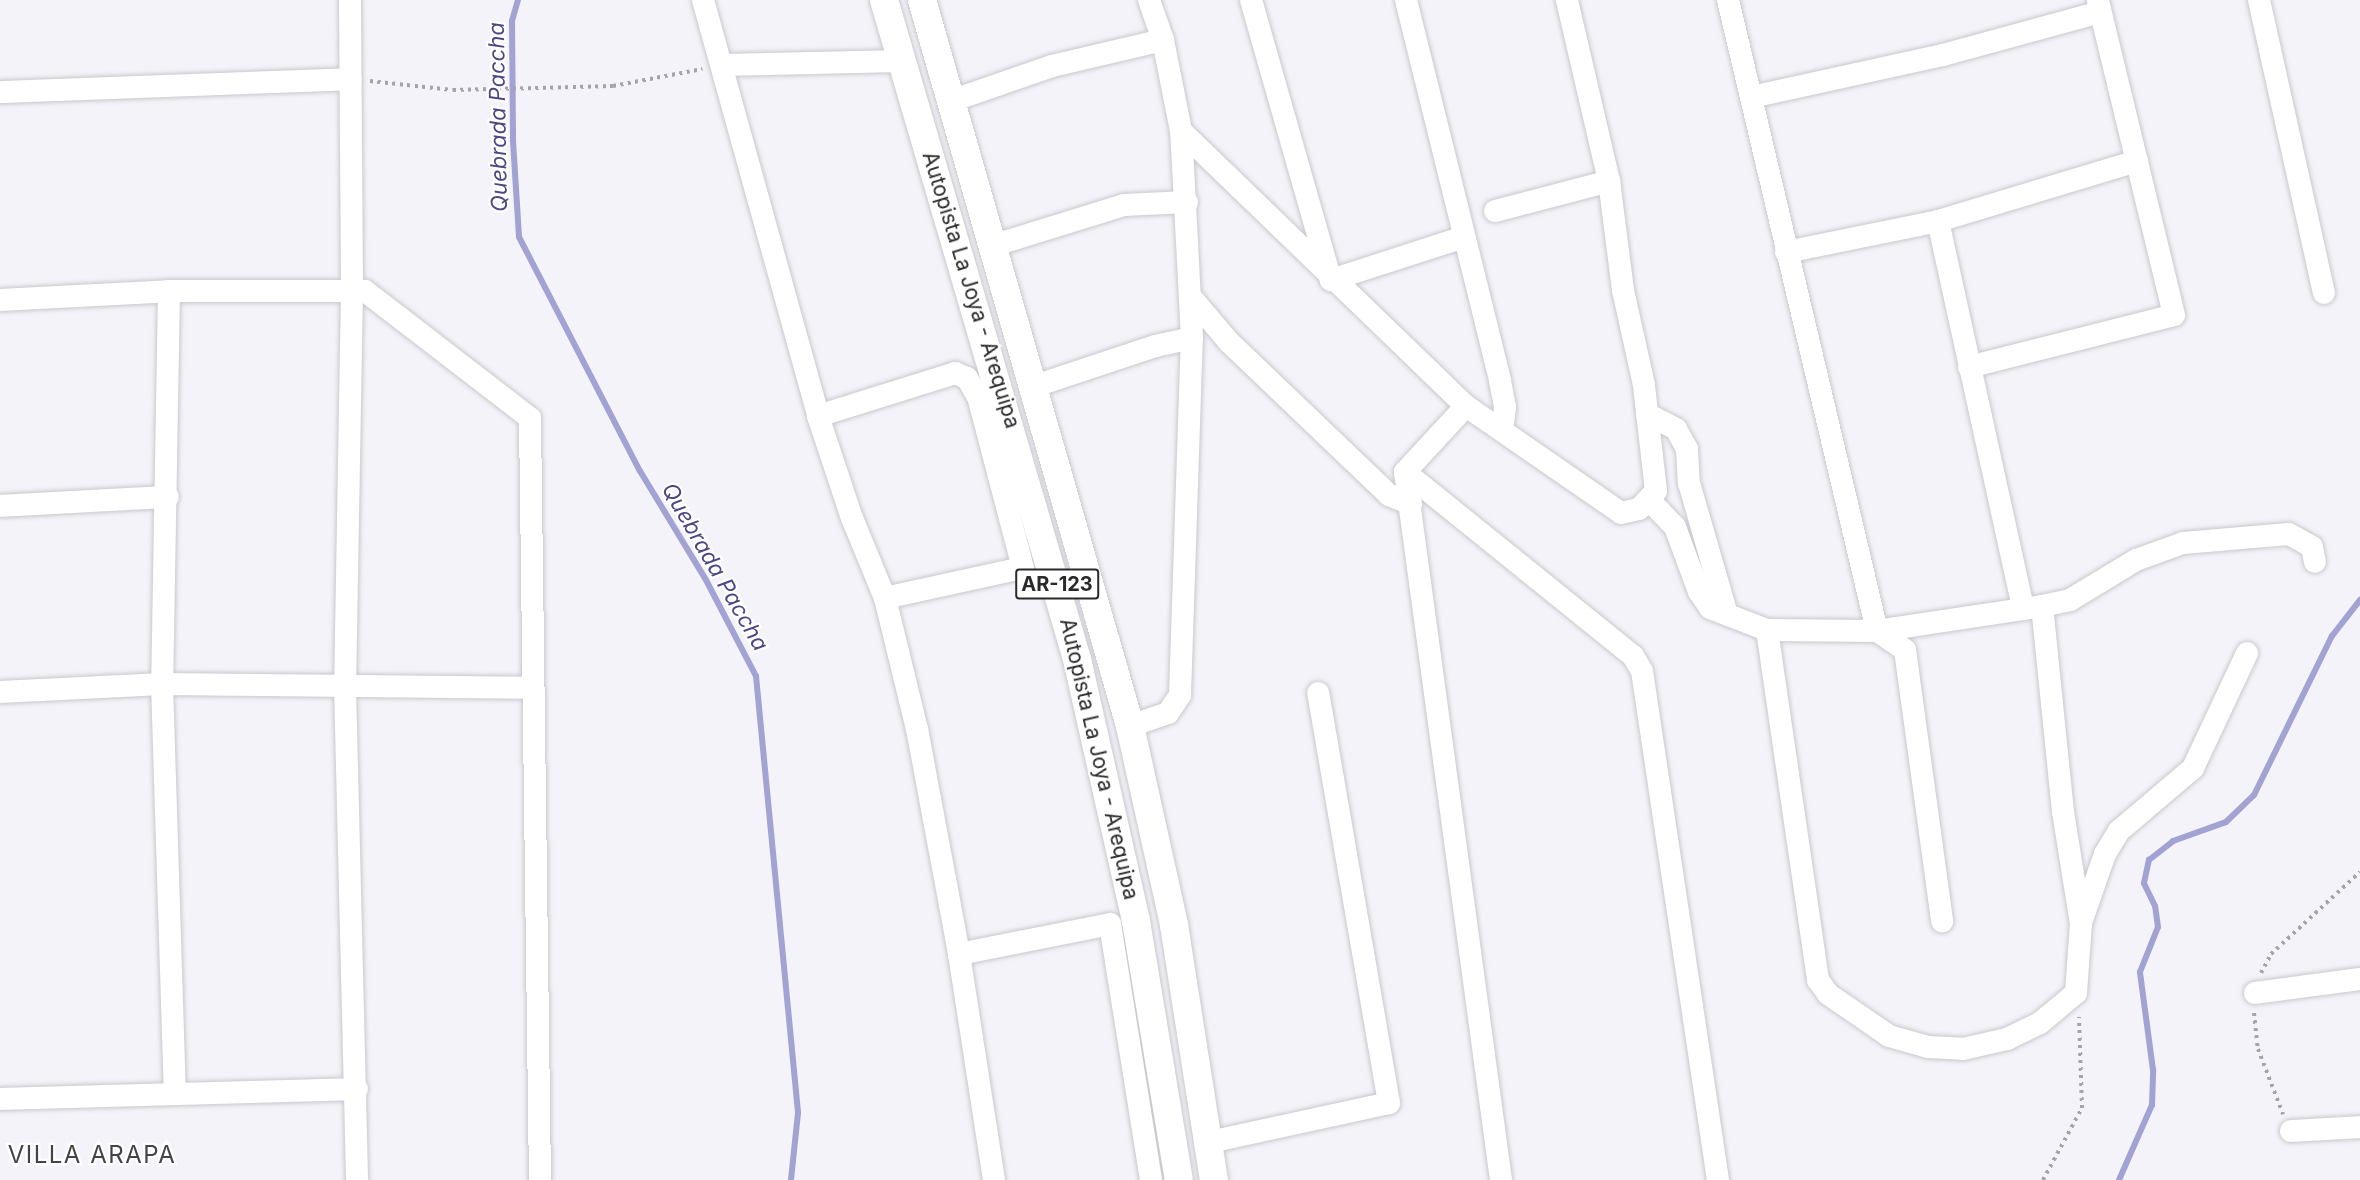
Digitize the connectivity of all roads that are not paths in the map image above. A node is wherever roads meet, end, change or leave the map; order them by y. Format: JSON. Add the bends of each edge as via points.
{"nodes":[{"id":1,"x":350,"y":0,"type":"edge"},
{"id":2,"x":703,"y":0,"type":"edge"},
{"id":3,"x":884,"y":0,"type":"edge"},
{"id":4,"x":922,"y":0,"type":"edge"},
{"id":5,"x":1149,"y":0,"type":"edge"},
{"id":6,"x":1251,"y":0,"type":"edge"},
{"id":7,"x":1406,"y":0,"type":"edge"},
{"id":8,"x":1567,"y":0,"type":"edge"},
{"id":9,"x":1728,"y":0,"type":"edge"},
{"id":10,"x":2259,"y":0,"type":"edge"},
{"id":11,"x":2099,"y":6,"type":"edge"},
{"id":12,"x":1163,"y":40,"type":"junction"},
{"id":13,"x":902,"y":61,"type":"junction"},
{"id":14,"x":722,"y":65,"type":"junction"},
{"id":15,"x":351,"y":79,"type":"junction"},
{"id":16,"x":0,"y":92,"type":"edge"},
{"id":17,"x":1752,"y":97,"type":"junction"},
{"id":18,"x":951,"y":101,"type":"junction"},
{"id":19,"x":1180,"y":130,"type":"junction"},
{"id":20,"x":2137,"y":161,"type":"junction"},
{"id":21,"x":1609,"y":181,"type":"junction"},
{"id":22,"x":1187,"y":202,"type":"junction"},
{"id":23,"x":1496,"y":211,"type":"dead end"},
{"id":24,"x":1938,"y":221,"type":"junction"},
{"id":25,"x":1461,"y":238,"type":"junction"},
{"id":26,"x":995,"y":244,"type":"junction"},
{"id":27,"x":1786,"y":252,"type":"junction"},
{"id":28,"x":1331,"y":280,"type":"junction"},
{"id":29,"x":352,"y":290,"type":"junction"},
{"id":30,"x":169,"y":291,"type":"junction"},
{"id":31,"x":2324,"y":293,"type":"dead end"},
{"id":32,"x":1191,"y":297,"type":"junction"},
{"id":33,"x":0,"y":300,"type":"edge"},
{"id":34,"x":1192,"y":338,"type":"junction"},
{"id":35,"x":1969,"y":367,"type":"junction"},
{"id":36,"x":1035,"y":386,"type":"junction"},
{"id":37,"x":990,"y":395,"type":"junction"},
{"id":38,"x":1466,"y":406,"type":"junction"},
{"id":39,"x":1647,"y":414,"type":"junction"},
{"id":40,"x":818,"y":416,"type":"junction"},
{"id":41,"x":1502,"y":430,"type":"junction"},
{"id":42,"x":1405,"y":471,"type":"junction"},
{"id":43,"x":168,"y":497,"type":"junction"},
{"id":44,"x":1650,"y":501,"type":"junction"},
{"id":45,"x":1411,"y":504,"type":"junction"},
{"id":46,"x":0,"y":506,"type":"edge"},
{"id":47,"x":2315,"y":562,"type":"dead end"},
{"id":48,"x":885,"y":598,"type":"junction"},
{"id":49,"x":2032,"y":608,"type":"junction"},
{"id":50,"x":1727,"y":615,"type":"junction"},
{"id":51,"x":1767,"y":630,"type":"junction"},
{"id":52,"x":1877,"y":631,"type":"junction"},
{"id":53,"x":2247,"y":652,"type":"dead end"},
{"id":54,"x":162,"y":684,"type":"junction"},
{"id":55,"x":345,"y":686,"type":"junction"},
{"id":56,"x":531,"y":688,"type":"junction"},
{"id":57,"x":0,"y":692,"type":"edge"},
{"id":58,"x":1318,"y":693,"type":"dead end"},
{"id":59,"x":1130,"y":726,"type":"junction"},
{"id":60,"x":1942,"y":921,"type":"dead end"},
{"id":61,"x":2081,"y":924,"type":"junction"},
{"id":62,"x":959,"y":954,"type":"junction"},
{"id":63,"x":2360,"y":979,"type":"edge"},
{"id":64,"x":2255,"y":993,"type":"dead end"},
{"id":65,"x":357,"y":1089,"type":"junction"},
{"id":66,"x":175,"y":1093,"type":"junction"},
{"id":67,"x":0,"y":1099,"type":"edge"},
{"id":68,"x":2360,"y":1126,"type":"edge"},
{"id":69,"x":2291,"y":1131,"type":"dead end"},
{"id":70,"x":1210,"y":1143,"type":"junction"},
{"id":71,"x":357,"y":1180,"type":"edge"},
{"id":72,"x":540,"y":1180,"type":"edge"},
{"id":73,"x":994,"y":1180,"type":"edge"},
{"id":74,"x":1151,"y":1180,"type":"edge"},
{"id":75,"x":1179,"y":1180,"type":"edge"},
{"id":76,"x":1214,"y":1180,"type":"edge"},
{"id":77,"x":1501,"y":1180,"type":"edge"},
{"id":78,"x":1718,"y":1180,"type":"edge"}],
"edges":[{"from":1,"to":15,"type":"street"},
{"from":2,"to":14,"type":"street"},
{"from":3,"to":13,"type":"main road","name":"Autopista La Joya - Arequipa","number":"AR-123"},
{"from":4,"to":18,"type":"main road","name":"Autopista La Joya - Arequipa","number":"AR-123"},
{"from":5,"to":12,"type":"street"},
{"from":6,"to":28,"type":"street"},
{"from":7,"to":25,"type":"street"},
{"from":8,"to":21,"type":"street"},
{"from":9,"to":17,"type":"street"},
{"from":10,"to":31,"type":"street"},
{"from":11,"to":17,"type":"street","via":[[1964,50]]},
{"from":11,"to":20,"type":"street"},
{"from":12,"to":18,"type":"street","via":[[1052,66]]},
{"from":12,"to":19,"type":"street"},
{"from":13,"to":14,"type":"street"},
{"from":13,"to":37,"type":"main road","name":"Autopista La Joya - Arequipa","number":"AR-123"},
{"from":14,"to":40,"type":"street"},
{"from":15,"to":16,"type":"street"},
{"from":15,"to":29,"type":"street"},
{"from":17,"to":27,"type":"street"},
{"from":18,"to":26,"type":"main road","name":"Autopista La Joya - Arequipa","number":"AR-123"},
{"from":19,"to":22,"type":"street"},
{"from":19,"to":28,"type":"street"},
{"from":20,"to":24,"type":"street"},
{"from":20,"to":35,"type":"street","via":[[2174,315]]},
{"from":21,"to":23,"type":"street"},
{"from":21,"to":39,"type":"street","via":[[1623,291]]},
{"from":22,"to":26,"type":"street","via":[[1124,206]]},
{"from":22,"to":32,"type":"street"},
{"from":24,"to":27,"type":"street"},
{"from":24,"to":35,"type":"street"},
{"from":25,"to":28,"type":"street"},
{"from":25,"to":41,"type":"street","via":[[1505,407]]},
{"from":26,"to":36,"type":"main road","name":"Autopista La Joya - Arequipa","number":"AR-123"},
{"from":27,"to":52,"type":"street"},
{"from":28,"to":38,"type":"street","via":[[1398,337]]},
{"from":29,"to":30,"type":"street"},
{"from":29,"to":55,"type":"street"},
{"from":29,"to":56,"type":"street","via":[[365,291],[531,418]]},
{"from":30,"to":33,"type":"street"},
{"from":30,"to":43,"type":"street"},
{"from":32,"to":34,"type":"street"},
{"from":32,"to":45,"type":"street","via":[[1229,342],[1389,495]]},
{"from":34,"to":36,"type":"street","via":[[1155,346]]},
{"from":34,"to":59,"type":"street","via":[[1180,695],[1168,713]]},
{"from":35,"to":49,"type":"street"},
{"from":36,"to":59,"type":"main road","name":"Autopista La Joya - Arequipa","number":"AR-123"},
{"from":37,"to":40,"type":"street","via":[[955,373]]},
{"from":37,"to":48,"type":"street","via":[[1023,568]]},
{"from":37,"to":75,"type":"main road","name":"Autopista La Joya - Arequipa","number":"AR-123","via":[[1077,659],[1116,828]]},
{"from":38,"to":41,"type":"street"},
{"from":38,"to":42,"type":"street"},
{"from":39,"to":44,"type":"street","via":[[1656,491]]},
{"from":39,"to":50,"type":"street","via":[[1676,429],[1687,449],[1689,483]]},
{"from":40,"to":48,"type":"street","via":[[852,518]]},
{"from":41,"to":44,"type":"street","via":[[1621,513]]},
{"from":42,"to":45,"type":"street"},
{"from":42,"to":78,"type":"street","via":[[1633,656],[1642,671]]},
{"from":43,"to":46,"type":"street"},
{"from":43,"to":54,"type":"street"},
{"from":44,"to":50,"type":"street","via":[[1676,527],[1699,592],[1710,608]]},
{"from":45,"to":77,"type":"street"},
{"from":47,"to":49,"type":"street","via":[[2312,547],[2289,534],[2183,543],[2136,560],[2070,600]]},
{"from":48,"to":62,"type":"street","via":[[917,729]]},
{"from":49,"to":52,"type":"street"},
{"from":49,"to":61,"type":"street"},
{"from":50,"to":51,"type":"street"},
{"from":51,"to":52,"type":"street"},
{"from":51,"to":61,"type":"street","via":[[1802,852],[1811,952],[1828,994],[1889,1036],[1929,1047],[1963,1049],[2007,1039],[2040,1023],[2076,993]]},
{"from":52,"to":60,"type":"street","via":[[1905,650]]},
{"from":53,"to":61,"type":"street","via":[[2193,768],[2119,831],[2105,854]]},
{"from":54,"to":55,"type":"street"},
{"from":54,"to":57,"type":"street"},
{"from":54,"to":66,"type":"street"},
{"from":55,"to":56,"type":"street"},
{"from":55,"to":65,"type":"street"},
{"from":56,"to":72,"type":"street"},
{"from":58,"to":70,"type":"street","via":[[1389,1103]]},
{"from":59,"to":70,"type":"main road","name":"Autopista La Joya - Arequipa","number":"AR-123","via":[[1174,925]]},
{"from":62,"to":73,"type":"street"},
{"from":62,"to":74,"type":"street","via":[[1110,924]]},
{"from":63,"to":64,"type":"street"},
{"from":65,"to":66,"type":"street"},
{"from":65,"to":71,"type":"street"},
{"from":66,"to":67,"type":"street"},
{"from":68,"to":69,"type":"street"},
{"from":70,"to":76,"type":"main road","name":"Autopista La Joya - Arequipa","number":"AR-123"}]}
